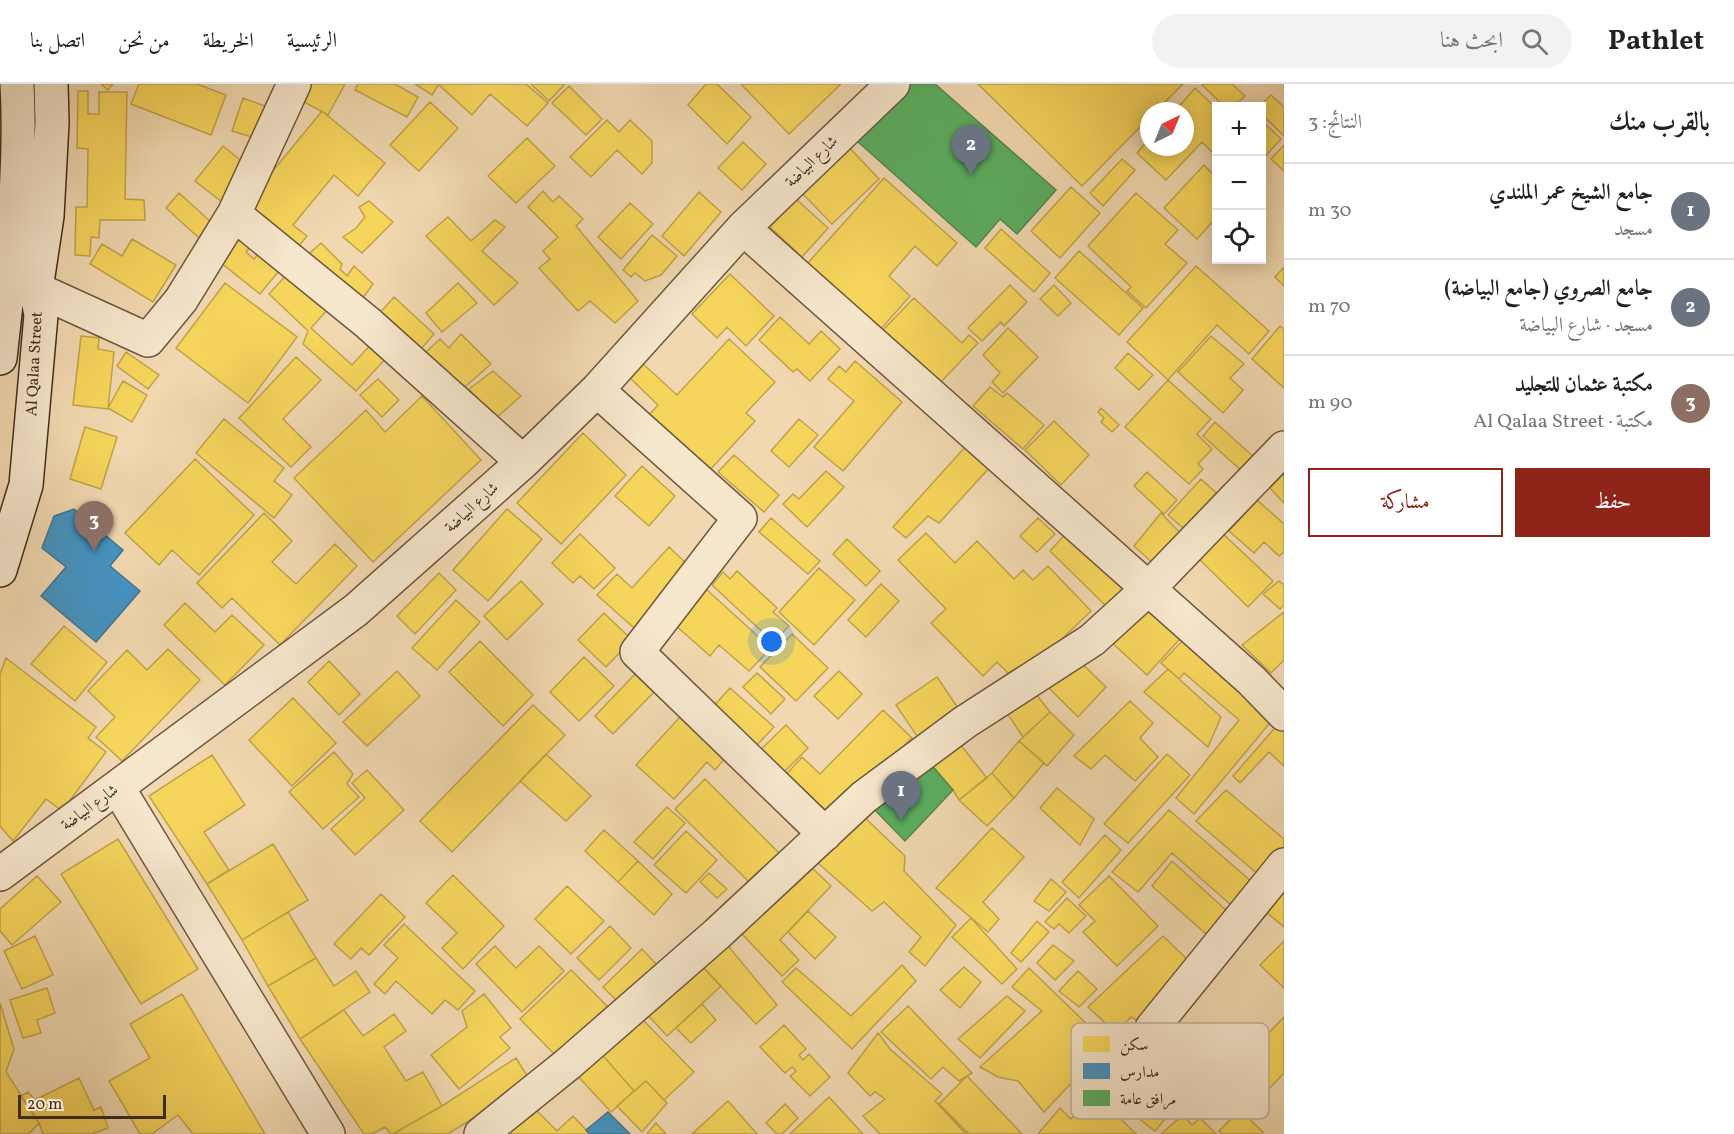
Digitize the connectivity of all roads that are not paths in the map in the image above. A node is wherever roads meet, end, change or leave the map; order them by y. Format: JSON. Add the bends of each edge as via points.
{"nodes":[{"id":1,"x":17,"y":84,"type":"edge"},
{"id":2,"x":51,"y":84,"type":"edge"},
{"id":3,"x":294,"y":84,"type":"edge"},
{"id":4,"x":893,"y":84,"type":"edge"},
{"id":5,"x":234,"y":214,"type":"junction"},
{"id":6,"x":743,"y":228,"type":"junction"},
{"id":7,"x":36,"y":289,"type":"junction"},
{"id":8,"x":0,"y":358,"type":"edge"},
{"id":9,"x":597,"y":390,"type":"junction"},
{"id":10,"x":1284,"y":448,"type":"edge"},
{"id":11,"x":523,"y":462,"type":"junction"},
{"id":12,"x":0,"y":570,"type":"edge"},
{"id":13,"x":1148,"y":589,"type":"junction"},
{"id":14,"x":1284,"y":714,"type":"edge"},
{"id":15,"x":118,"y":788,"type":"junction"},
{"id":16,"x":825,"y":834,"type":"junction"},
{"id":17,"x":1284,"y":865,"type":"edge"},
{"id":18,"x":0,"y":874,"type":"edge"},
{"id":19,"x":1156,"y":1023,"type":"edge"},
{"id":20,"x":328,"y":1134,"type":"edge"},
{"id":21,"x":481,"y":1134,"type":"edge"}],
"edges":[{"from":1,"to":8,"type":"street","via":[[18,172]]},
{"from":2,"to":7,"type":"street","name":"Al Qalaa Street","via":[[47,216]]},
{"from":3,"to":5,"type":"street"},
{"from":4,"to":6,"type":"street","name":"شارع البياضة"},
{"from":5,"to":7,"type":"street","via":[[181,300],[148,340]]},
{"from":5,"to":11,"type":"street","via":[[368,323]]},
{"from":6,"to":9,"type":"street","name":"شارع البياضة"},
{"from":6,"to":13,"type":"street"},
{"from":7,"to":12,"type":"street","name":"Al Qalaa Street","via":[[41,315],[26,485]]},
{"from":9,"to":11,"type":"street","name":"شارع البياضة"},
{"from":9,"to":16,"type":"street","via":[[740,518],[637,652]]},
{"from":10,"to":13,"type":"street"},
{"from":11,"to":15,"type":"street","name":"شارع البياضة","via":[[356,610]]},
{"from":13,"to":14,"type":"street"},
{"from":13,"to":16,"type":"street","via":[[1092,640],[965,722],[864,797]]},
{"from":15,"to":18,"type":"street","name":"شارع البياضة"},
{"from":15,"to":20,"type":"street"},
{"from":16,"to":21,"type":"street","via":[[708,942]]},
{"from":17,"to":19,"type":"street"}]}
